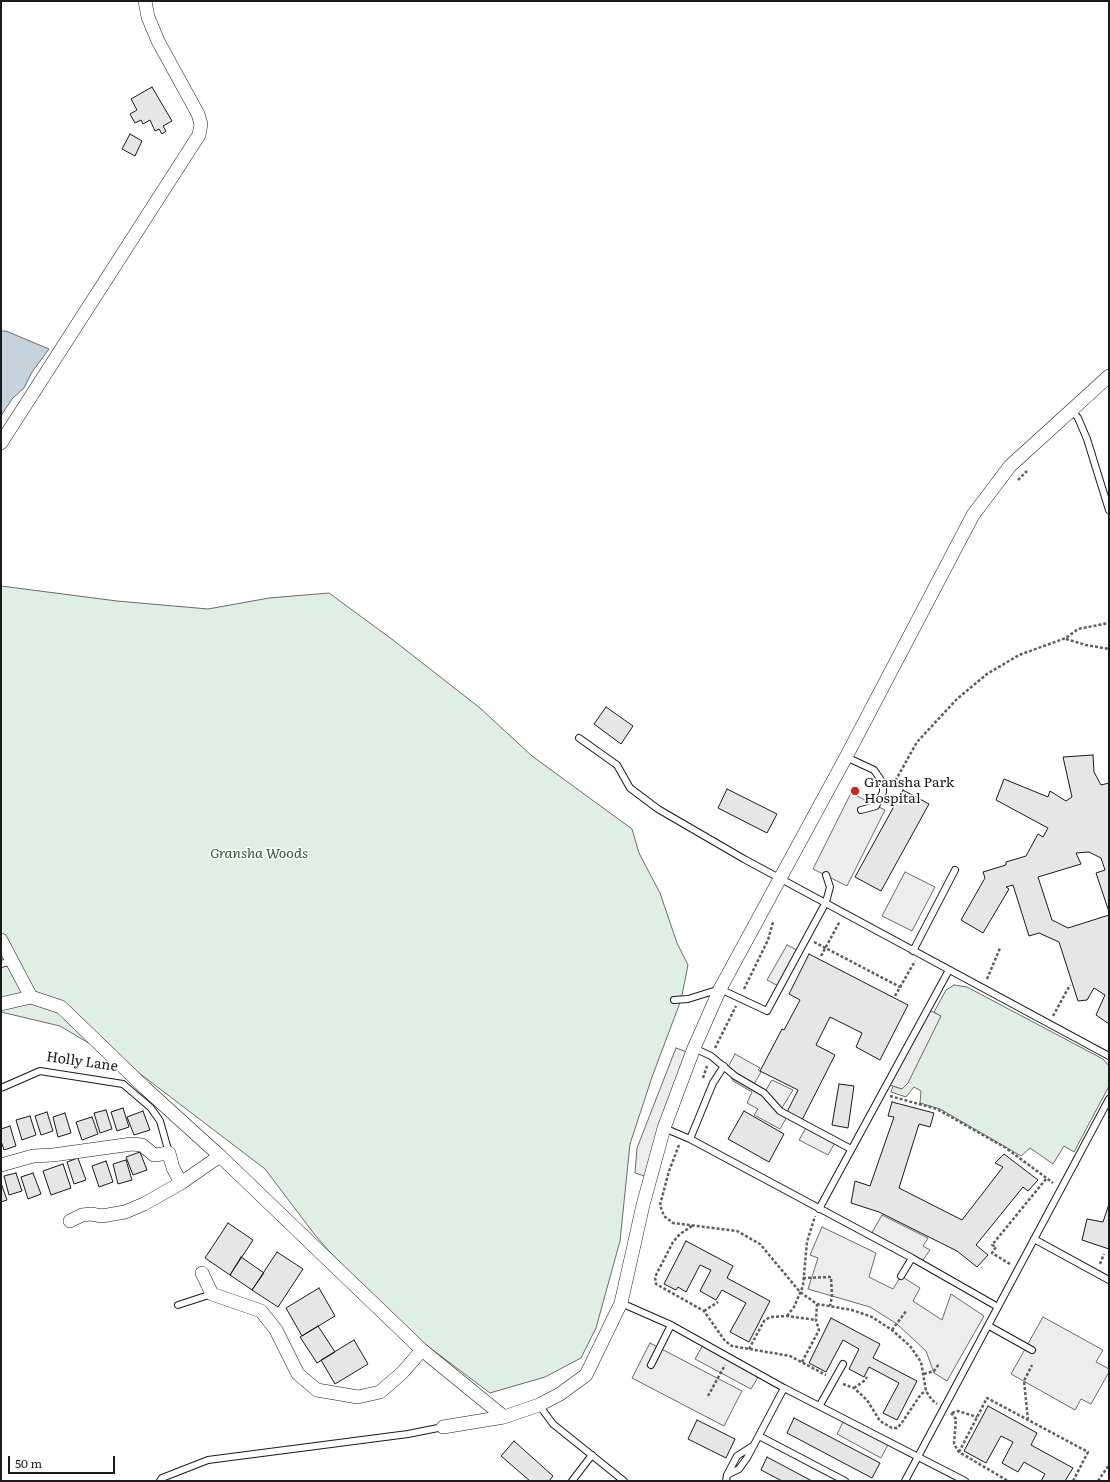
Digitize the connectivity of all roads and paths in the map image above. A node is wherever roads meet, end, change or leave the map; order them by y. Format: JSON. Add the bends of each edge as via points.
{"nodes":[{"id":1,"x":145,"y":1,"type":"edge"},
{"id":2,"x":1109,"y":376,"type":"edge"},
{"id":3,"x":1071,"y":409,"type":"junction"},
{"id":4,"x":1,"y":443,"type":"edge"},
{"id":5,"x":1028,"y":470,"type":"dead end"},
{"id":6,"x":1017,"y":481,"type":"dead end"},
{"id":7,"x":1109,"y":510,"type":"edge"},
{"id":8,"x":1109,"y":623,"type":"edge"},
{"id":9,"x":1066,"y":638,"type":"junction"},
{"id":10,"x":1109,"y":648,"type":"edge"},
{"id":11,"x":579,"y":738,"type":"dead end"},
{"id":12,"x":846,"y":757,"type":"junction"},
{"id":13,"x":883,"y":792,"type":"junction"},
{"id":14,"x":861,"y":810,"type":"dead end"},
{"id":15,"x":956,"y":870,"type":"dead end"},
{"id":16,"x":826,"y":876,"type":"dead end"},
{"id":17,"x":780,"y":878,"type":"junction"},
{"id":18,"x":826,"y":902,"type":"junction"},
{"id":19,"x":844,"y":912,"type":"junction"},
{"id":20,"x":773,"y":920,"type":"dead end"},
{"id":21,"x":806,"y":938,"type":"junction"},
{"id":22,"x":1,"y":940,"type":"edge"},
{"id":23,"x":825,"y":948,"type":"junction"},
{"id":24,"x":1000,"y":948,"type":"dead end"},
{"id":25,"x":916,"y":952,"type":"junction"},
{"id":26,"x":821,"y":956,"type":"dead end"},
{"id":27,"x":7,"y":963,"type":"edge"},
{"id":28,"x":949,"y":970,"type":"junction"},
{"id":29,"x":1070,"y":985,"type":"dead end"},
{"id":30,"x":900,"y":988,"type":"junction"},
{"id":31,"x":720,"y":989,"type":"junction"},
{"id":32,"x":983,"y":989,"type":"junction"},
{"id":33,"x":895,"y":996,"type":"dead end"},
{"id":34,"x":31,"y":997,"type":"junction"},
{"id":35,"x":740,"y":998,"type":"junction"},
{"id":36,"x":674,"y":1000,"type":"dead end"},
{"id":37,"x":1,"y":1004,"type":"edge"},
{"id":38,"x":1049,"y":1024,"type":"junction"},
{"id":39,"x":694,"y":1048,"type":"junction"},
{"id":40,"x":711,"y":1056,"type":"junction"},
{"id":41,"x":1109,"y":1056,"type":"edge"},
{"id":42,"x":724,"y":1066,"type":"junction"},
{"id":43,"x":701,"y":1084,"type":"dead end"},
{"id":44,"x":1,"y":1088,"type":"edge"},
{"id":45,"x":882,"y":1093,"type":"junction"},
{"id":46,"x":1109,"y":1100,"type":"edge"},
{"id":47,"x":664,"y":1128,"type":"junction"},
{"id":48,"x":682,"y":1135,"type":"junction"},
{"id":49,"x":690,"y":1139,"type":"junction"},
{"id":50,"x":851,"y":1149,"type":"junction"},
{"id":51,"x":168,"y":1153,"type":"junction"},
{"id":52,"x":220,"y":1156,"type":"junction"},
{"id":53,"x":1,"y":1165,"type":"edge"},
{"id":54,"x":1046,"y":1179,"type":"junction"},
{"id":55,"x":181,"y":1183,"type":"junction"},
{"id":56,"x":1062,"y":1188,"type":"junction"},
{"id":57,"x":819,"y":1209,"type":"junction"},
{"id":58,"x":70,"y":1221,"type":"dead end"},
{"id":59,"x":692,"y":1226,"type":"junction"},
{"id":60,"x":1034,"y":1239,"type":"junction"},
{"id":61,"x":912,"y":1258,"type":"junction"},
{"id":62,"x":1018,"y":1268,"type":"junction"},
{"id":63,"x":202,"y":1273,"type":"dead end"},
{"id":64,"x":901,"y":1276,"type":"dead end"},
{"id":65,"x":803,"y":1278,"type":"junction"},
{"id":66,"x":1109,"y":1280,"type":"edge"},
{"id":67,"x":800,"y":1292,"type":"junction"},
{"id":68,"x":212,"y":1294,"type":"junction"},
{"id":69,"x":718,"y":1302,"type":"dead end"},
{"id":70,"x":621,"y":1303,"type":"junction"},
{"id":71,"x":817,"y":1304,"type":"junction"},
{"id":72,"x":178,"y":1305,"type":"dead end"},
{"id":73,"x":830,"y":1306,"type":"junction"},
{"id":74,"x":998,"y":1307,"type":"junction"},
{"id":75,"x":704,"y":1310,"type":"junction"},
{"id":76,"x":907,"y":1310,"type":"dead end"},
{"id":77,"x":787,"y":1316,"type":"junction"},
{"id":78,"x":816,"y":1320,"type":"junction"},
{"id":79,"x":671,"y":1324,"type":"junction"},
{"id":80,"x":989,"y":1326,"type":"junction"},
{"id":81,"x":892,"y":1330,"type":"junction"},
{"id":82,"x":749,"y":1349,"type":"junction"},
{"id":83,"x":422,"y":1350,"type":"junction"},
{"id":84,"x":1032,"y":1350,"type":"dead end"},
{"id":85,"x":729,"y":1357,"type":"junction"},
{"id":86,"x":802,"y":1362,"type":"junction"},
{"id":87,"x":843,"y":1364,"type":"dead end"},
{"id":88,"x":939,"y":1364,"type":"dead end"},
{"id":89,"x":651,"y":1365,"type":"dead end"},
{"id":90,"x":1032,"y":1365,"type":"dead end"},
{"id":91,"x":924,"y":1374,"type":"junction"},
{"id":92,"x":867,"y":1377,"type":"dead end"},
{"id":93,"x":834,"y":1380,"type":"junction"},
{"id":94,"x":784,"y":1388,"type":"junction"},
{"id":95,"x":854,"y":1388,"type":"junction"},
{"id":96,"x":926,"y":1390,"type":"junction"},
{"id":97,"x":708,"y":1396,"type":"dead end"},
{"id":98,"x":539,"y":1405,"type":"junction"},
{"id":99,"x":820,"y":1405,"type":"junction"},
{"id":100,"x":944,"y":1410,"type":"junction"},
{"id":101,"x":952,"y":1413,"type":"junction"},
{"id":102,"x":504,"y":1417,"type":"junction"},
{"id":103,"x":977,"y":1417,"type":"junction"},
{"id":104,"x":1028,"y":1420,"type":"junction"},
{"id":105,"x":443,"y":1427,"type":"joint"},
{"id":106,"x":759,"y":1436,"type":"junction"},
{"id":107,"x":751,"y":1447,"type":"junction"},
{"id":108,"x":958,"y":1452,"type":"junction"},
{"id":109,"x":592,"y":1455,"type":"junction"},
{"id":110,"x":918,"y":1456,"type":"junction"},
{"id":111,"x":1109,"y":1465,"type":"edge"},
{"id":112,"x":727,"y":1478,"type":"edge"},
{"id":113,"x":160,"y":1481,"type":"edge"},
{"id":114,"x":572,"y":1481,"type":"edge"},
{"id":115,"x":624,"y":1481,"type":"edge"},
{"id":116,"x":845,"y":1481,"type":"edge"},
{"id":117,"x":905,"y":1481,"type":"edge"},
{"id":118,"x":965,"y":1481,"type":"edge"},
{"id":119,"x":1008,"y":1481,"type":"edge"},
{"id":120,"x":1074,"y":1481,"type":"edge"},
{"id":121,"x":1098,"y":1481,"type":"edge"}],
"edges":[{"from":1,"to":4,"type":"street","via":[[148,17],[158,41],[198,114],[201,124],[199,135]]},
{"from":2,"to":3,"type":"street"},
{"from":3,"to":7,"type":"lane","via":[[1087,439]]},
{"from":3,"to":12,"type":"street","via":[[1010,466],[973,515]]},
{"from":5,"to":6,"type":"path"},
{"from":8,"to":9,"type":"path","via":[[1078,629]]},
{"from":9,"to":10,"type":"path","via":[[1086,645]]},
{"from":9,"to":13,"type":"path","via":[[1019,655],[987,674],[957,699],[917,742],[891,789]]},
{"from":11,"to":17,"type":"lane","via":[[618,765],[630,788],[658,809]]},
{"from":12,"to":13,"type":"lane","via":[[874,770],[883,783]]},
{"from":12,"to":17,"type":"street"},
{"from":13,"to":14,"type":"lane","via":[[876,806]]},
{"from":15,"to":25,"type":"lane"},
{"from":16,"to":18,"type":"lane","via":[[830,887]]},
{"from":17,"to":18,"type":"lane"},
{"from":17,"to":31,"type":"street"},
{"from":18,"to":19,"type":"lane"},
{"from":18,"to":21,"type":"lane"},
{"from":19,"to":23,"type":"path"},
{"from":19,"to":25,"type":"lane"},
{"from":20,"to":35,"type":"path","via":[[768,940]]},
{"from":21,"to":23,"type":"path"},
{"from":21,"to":35,"type":"lane","via":[[767,1011]]},
{"from":22,"to":27,"type":"street"},
{"from":23,"to":26,"type":"path"},
{"from":23,"to":30,"type":"path"},
{"from":24,"to":32,"type":"path"},
{"from":25,"to":28,"type":"lane"},
{"from":25,"to":30,"type":"path"},
{"from":27,"to":34,"type":"street"},
{"from":28,"to":32,"type":"lane"},
{"from":28,"to":45,"type":"lane"},
{"from":29,"to":38,"type":"path"},
{"from":30,"to":33,"type":"path"},
{"from":31,"to":35,"type":"lane"},
{"from":31,"to":36,"type":"lane","via":[[688,999]]},
{"from":31,"to":39,"type":"street"},
{"from":32,"to":38,"type":"lane"},
{"from":34,"to":37,"type":"street"},
{"from":34,"to":52,"type":"street","via":[[60,1007]]},
{"from":35,"to":40,"type":"path"},
{"from":38,"to":41,"type":"lane"},
{"from":39,"to":40,"type":"lane"},
{"from":39,"to":47,"type":"street"},
{"from":40,"to":42,"type":"lane"},
{"from":40,"to":43,"type":"path"},
{"from":42,"to":49,"type":"lane","via":[[713,1083]]},
{"from":42,"to":50,"type":"lane","via":[[735,1076],[764,1093],[780,1112]]},
{"from":44,"to":51,"type":"lane","name":"Holly Lane","via":[[40,1071],[123,1084],[151,1108],[160,1121]]},
{"from":45,"to":50,"type":"lane"},
{"from":45,"to":54,"type":"path","via":[[937,1109],[1006,1148]]},
{"from":46,"to":56,"type":"lane"},
{"from":47,"to":48,"type":"lane"},
{"from":47,"to":70,"type":"street","via":[[643,1205]]},
{"from":48,"to":49,"type":"lane"},
{"from":48,"to":59,"type":"path","via":[[660,1204],[664,1216],[673,1223]]},
{"from":49,"to":57,"type":"lane"},
{"from":50,"to":57,"type":"lane"},
{"from":51,"to":53,"type":"street","via":[[154,1155],[142,1144],[132,1144],[53,1156],[33,1156]]},
{"from":51,"to":55,"type":"street","name":"Holly Lane"},
{"from":52,"to":55,"type":"street"},
{"from":52,"to":83,"type":"street"},
{"from":54,"to":56,"type":"path"},
{"from":54,"to":62,"type":"path","via":[[992,1245],[996,1247],[992,1253]]},
{"from":55,"to":58,"type":"street","via":[[125,1212],[102,1216],[82,1215]]},
{"from":56,"to":60,"type":"lane"},
{"from":57,"to":61,"type":"lane"},
{"from":57,"to":65,"type":"path","via":[[812,1222],[807,1242]]},
{"from":59,"to":67,"type":"path","via":[[737,1232],[760,1244]]},
{"from":59,"to":75,"type":"path","via":[[673,1242],[654,1281]]},
{"from":60,"to":62,"type":"lane"},
{"from":60,"to":66,"type":"lane"},
{"from":61,"to":64,"type":"lane"},
{"from":61,"to":74,"type":"lane"},
{"from":62,"to":74,"type":"lane"},
{"from":63,"to":68,"type":"street"},
{"from":65,"to":67,"type":"path"},
{"from":65,"to":73,"type":"path","via":[[831,1277]]},
{"from":67,"to":71,"type":"path"},
{"from":67,"to":77,"type":"path"},
{"from":68,"to":72,"type":"lane"},
{"from":68,"to":83,"type":"street","via":[[261,1311],[276,1330],[298,1374],[317,1390],[358,1397],[380,1392],[402,1373]]},
{"from":69,"to":75,"type":"path"},
{"from":70,"to":79,"type":"lane"},
{"from":70,"to":98,"type":"street","via":[[586,1375],[560,1394]]},
{"from":71,"to":73,"type":"path"},
{"from":71,"to":78,"type":"path"},
{"from":73,"to":81,"type":"path","via":[[872,1317]]},
{"from":74,"to":80,"type":"lane"},
{"from":75,"to":82,"type":"path","via":[[725,1341],[732,1346]]},
{"from":76,"to":81,"type":"path"},
{"from":77,"to":78,"type":"path"},
{"from":77,"to":82,"type":"path","via":[[770,1317],[764,1321]]},
{"from":78,"to":86,"type":"path","via":[[819,1330]]},
{"from":79,"to":85,"type":"lane"},
{"from":79,"to":89,"type":"lane"},
{"from":80,"to":84,"type":"lane"},
{"from":80,"to":100,"type":"lane"},
{"from":81,"to":91,"type":"path","via":[[910,1346],[921,1362]]},
{"from":82,"to":86,"type":"path","via":[[780,1354]]},
{"from":83,"to":102,"type":"street"},
{"from":85,"to":94,"type":"lane"},
{"from":85,"to":97,"type":"path"},
{"from":86,"to":93,"type":"path"},
{"from":87,"to":93,"type":"lane"},
{"from":88,"to":91,"type":"path","via":[[934,1371]]},
{"from":90,"to":104,"type":"path","via":[[1024,1381]]},
{"from":91,"to":96,"type":"path"},
{"from":92,"to":95,"type":"path"},
{"from":93,"to":95,"type":"path"},
{"from":93,"to":99,"type":"lane"},
{"from":94,"to":99,"type":"lane"},
{"from":94,"to":106,"type":"lane"},
{"from":95,"to":96,"type":"path","via":[[867,1400],[880,1421],[892,1428],[897,1428],[901,1424]]},
{"from":96,"to":100,"type":"path","via":[[932,1400]]},
{"from":98,"to":102,"type":"street"},
{"from":98,"to":109,"type":"lane","via":[[553,1424]]},
{"from":99,"to":110,"type":"lane"},
{"from":100,"to":101,"type":"path"},
{"from":100,"to":110,"type":"lane"},
{"from":101,"to":103,"type":"path","via":[[958,1411]]},
{"from":101,"to":108,"type":"path","via":[[956,1419],[954,1444]]},
{"from":102,"to":105,"type":"street"},
{"from":103,"to":104,"type":"path","via":[[987,1398]]},
{"from":103,"to":108,"type":"path"},
{"from":104,"to":120,"type":"path","via":[[1088,1452]]},
{"from":105,"to":113,"type":"lane","via":[[408,1434],[208,1460]]},
{"from":106,"to":107,"type":"lane"},
{"from":106,"to":116,"type":"lane"},
{"from":107,"to":112,"type":"lane","via":[[740,1469]]},
{"from":107,"to":112,"type":"lane","via":[[737,1456]]},
{"from":108,"to":119,"type":"path"},
{"from":109,"to":114,"type":"lane"},
{"from":109,"to":115,"type":"lane"},
{"from":110,"to":117,"type":"lane"},
{"from":110,"to":118,"type":"lane"},
{"from":111,"to":121,"type":"path"}]}
